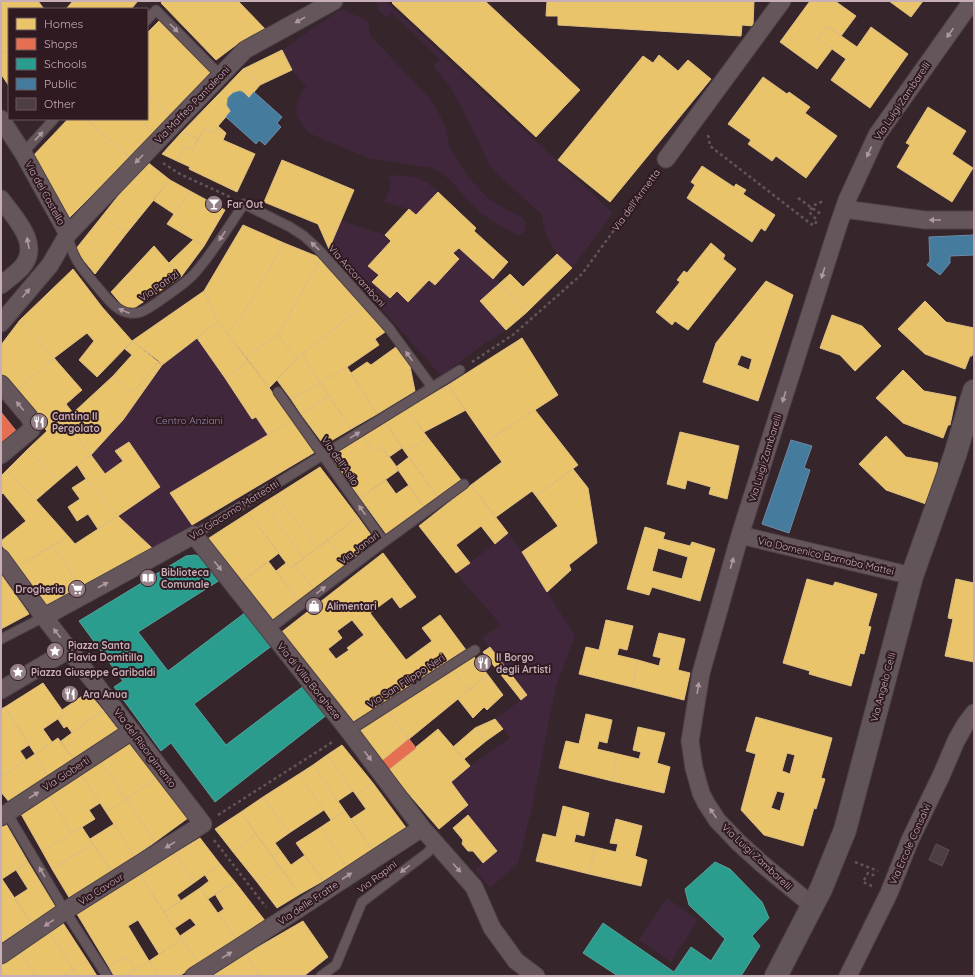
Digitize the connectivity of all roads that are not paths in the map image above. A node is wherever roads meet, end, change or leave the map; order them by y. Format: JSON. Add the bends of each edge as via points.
{"nodes":[{"id":1,"x":334,"y":1,"type":"edge"},
{"id":2,"x":782,"y":1,"type":"edge"},
{"id":3,"x":972,"y":1,"type":"edge"},
{"id":4,"x":148,"y":19,"type":"edge"},
{"id":5,"x":221,"y":76,"type":"junction"},
{"id":6,"x":1,"y":119,"type":"edge"},
{"id":7,"x":53,"y":120,"type":"edge"},
{"id":8,"x":23,"y":153,"type":"junction"},
{"id":9,"x":666,"y":159,"type":"road end"},
{"id":10,"x":1,"y":199,"type":"edge"},
{"id":11,"x":244,"y":204,"type":"joint"},
{"id":12,"x":844,"y":209,"type":"junction"},
{"id":13,"x":974,"y":220,"type":"edge"},
{"id":14,"x":68,"y":234,"type":"junction"},
{"id":15,"x":1,"y":285,"type":"edge"},
{"id":16,"x":1,"y":323,"type":"edge"},
{"id":17,"x":460,"y":370,"type":"road end"},
{"id":18,"x":1,"y":384,"type":"edge"},
{"id":19,"x":432,"y":387,"type":"junction"},
{"id":20,"x":974,"y":391,"type":"edge"},
{"id":21,"x":278,"y":392,"type":"dead end"},
{"id":22,"x":1,"y":455,"type":"edge"},
{"id":23,"x":322,"y":455,"type":"junction"},
{"id":24,"x":464,"y":484,"type":"dead end"},
{"id":25,"x":740,"y":535,"type":"junction"},
{"id":26,"x":194,"y":536,"type":"junction"},
{"id":27,"x":384,"y":542,"type":"junction"},
{"id":28,"x":1,"y":558,"type":"edge"},
{"id":29,"x":912,"y":576,"type":"junction"},
{"id":30,"x":44,"y":617,"type":"junction"},
{"id":31,"x":268,"y":630,"type":"junction"},
{"id":32,"x":1,"y":639,"type":"edge"},
{"id":33,"x":70,"y":650,"type":"junction"},
{"id":34,"x":474,"y":650,"type":"dead end"},
{"id":35,"x":1,"y":690,"type":"edge"},
{"id":36,"x":974,"y":713,"type":"edge"},
{"id":37,"x":132,"y":731,"type":"junction"},
{"id":38,"x":344,"y":734,"type":"junction"},
{"id":39,"x":3,"y":811,"type":"edge"},
{"id":40,"x":203,"y":824,"type":"joint"},
{"id":41,"x":422,"y":828,"type":"junction"},
{"id":42,"x":436,"y":844,"type":"junction"},
{"id":43,"x":813,"y":906,"type":"junction"},
{"id":44,"x":65,"y":911,"type":"junction"},
{"id":45,"x":1,"y":955,"type":"edge"},
{"id":46,"x":107,"y":976,"type":"edge"},
{"id":47,"x":194,"y":976,"type":"edge"},
{"id":48,"x":321,"y":976,"type":"edge"},
{"id":49,"x":536,"y":976,"type":"edge"},
{"id":50,"x":776,"y":976,"type":"edge"},
{"id":51,"x":848,"y":976,"type":"edge"}],
"edges":[{"from":1,"to":5,"type":"street","name":"Via Maffeo Pantaleoni","one_way":true,"via":[[246,50]]},
{"from":2,"to":9,"type":"street","name":"Via dell'Armetta"},
{"from":3,"to":12,"type":"street","name":"Via Luigi Zambarelli","one_way":true,"via":[[877,135]]},
{"from":4,"to":5,"type":"lane","one_way":true,"via":[[156,10]]},
{"from":5,"to":14,"type":"street","name":"Via Maffeo Pantaleoni","one_way":true},
{"from":6,"to":8,"type":"street","name":"Via del Castello"},
{"from":8,"to":7,"type":"lane","one_way":true},
{"from":8,"to":14,"type":"street","name":"Via del Castello"},
{"from":15,"to":10,"type":"street","one_way":true,"via":[[23,266],[28,258],[29,249],[23,229]]},
{"from":11,"to":14,"type":"lane","name":"Via Patrizi","one_way":true,"via":[[194,274],[175,290],[137,313],[120,310],[112,304],[77,263]]},
{"from":19,"to":11,"type":"lane","name":"Via Accoramboni","one_way":true,"via":[[388,327],[318,249],[290,227]]},
{"from":13,"to":12,"type":"street","one_way":true,"via":[[925,220]]},
{"from":12,"to":25,"type":"street","name":"Via Luigi Zambarelli","one_way":true},
{"from":16,"to":14,"type":"street","name":"Via del Castello","one_way":true,"via":[[50,265]]},
{"from":17,"to":19,"type":"lane","name":"Via Giacomo Matteotti"},
{"from":22,"to":18,"type":"street","one_way":true,"via":[[33,426],[29,416]]},
{"from":23,"to":19,"type":"lane","name":"Via Giacomo Matteotti","one_way":true},
{"from":20,"to":29,"type":"main road","name":"Via Angelo Celli","via":[[955,455]]},
{"from":21,"to":23,"type":"lane","name":"Via dell'Asilo"},
{"from":23,"to":26,"type":"lane","name":"Via Giacomo Matteotti"},
{"from":27,"to":23,"type":"lane","name":"Via dell'Asilo","one_way":true},
{"from":24,"to":27,"type":"lane","name":"Via Janari"},
{"from":25,"to":29,"type":"street","name":"Via Domenico Barnaba Mattei"},
{"from":43,"to":25,"type":"street","name":"Via Luigi Zambarelli","one_way":true,"via":[[761,863],[722,826],[701,793],[694,768],[690,741],[701,673]]},
{"from":30,"to":26,"type":"street","name":"Via Giacomo Matteotti","one_way":true},
{"from":26,"to":31,"type":"street","name":"Via di Villa Borghese","one_way":true},
{"from":31,"to":27,"type":"lane","name":"Via Janari","one_way":true},
{"from":28,"to":30,"type":"street"},
{"from":29,"to":43,"type":"main road","name":"Via Angelo Celli","via":[[849,817],[834,860]]},
{"from":30,"to":32,"type":"lane","name":"Via Giacomo Matteotti"},
{"from":33,"to":30,"type":"street","one_way":true},
{"from":31,"to":38,"type":"street","name":"Via di Villa Borghese"},
{"from":33,"to":35,"type":"street"},
{"from":33,"to":37,"type":"street","name":"Via del Risorgimento"},
{"from":34,"to":38,"type":"lane","name":"Via San Filippo Neri"},
{"from":36,"to":51,"type":"street","name":"Via Ercole Consalvi","via":[[956,741],[910,840],[889,893]]},
{"from":39,"to":37,"type":"street","name":"Via Gioberti","one_way":true},
{"from":37,"to":40,"type":"street","name":"Via del Risorgimento"},
{"from":38,"to":41,"type":"street","name":"Via di Villa Borghese","one_way":true},
{"from":44,"to":39,"type":"lane","one_way":true},
{"from":40,"to":44,"type":"street","name":"Via Cavour","one_way":true},
{"from":41,"to":42,"type":"street","name":"Via di Villa Borghese"},
{"from":47,"to":41,"type":"street","name":"Via delle Fratte","one_way":true},
{"from":42,"to":48,"type":"lane","name":"Via Rapini","one_way":true,"via":[[428,853],[362,902],[336,965]]},
{"from":42,"to":49,"type":"street","name":"Via di Villa Borghese","one_way":true,"via":[[474,887],[492,928],[516,961]]},
{"from":43,"to":50,"type":"main road","name":"Via Angelo Celli"},
{"from":44,"to":45,"type":"street","name":"Via Cavour","one_way":true},
{"from":44,"to":46,"type":"lane"}]}
